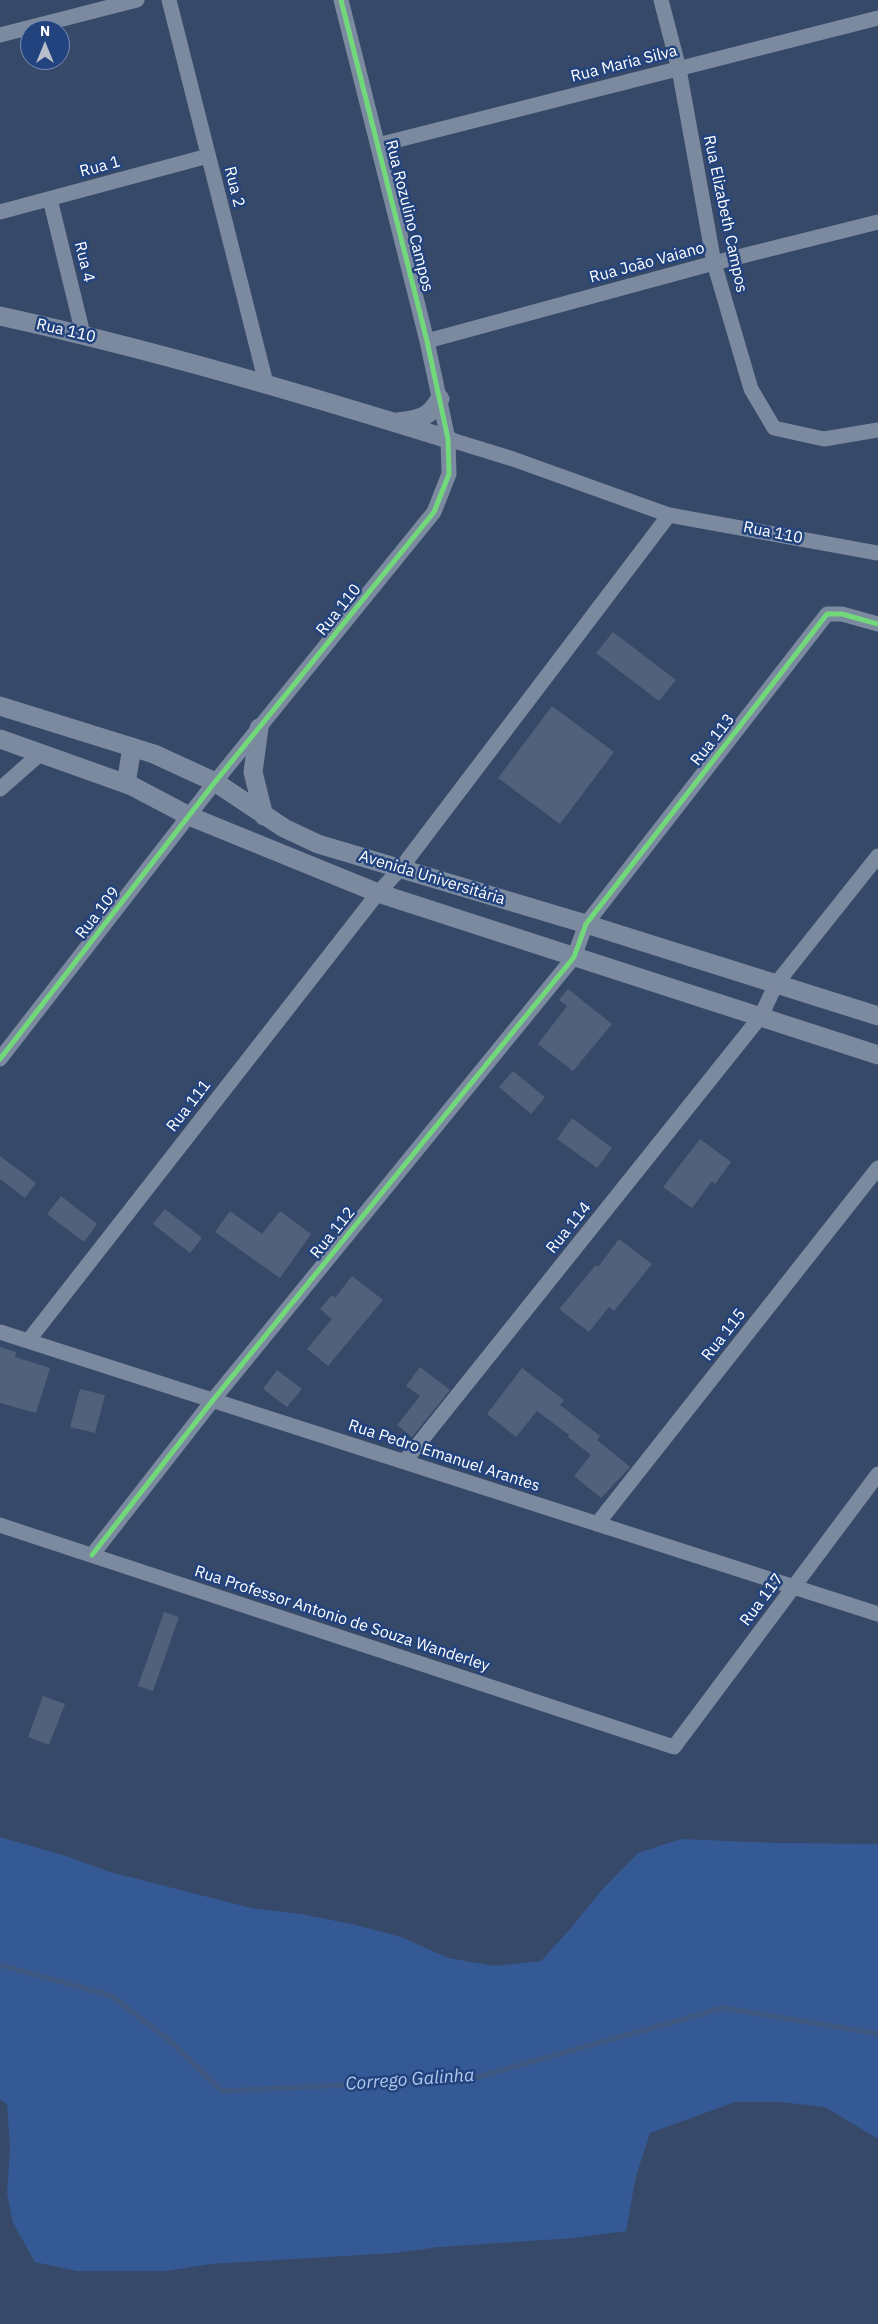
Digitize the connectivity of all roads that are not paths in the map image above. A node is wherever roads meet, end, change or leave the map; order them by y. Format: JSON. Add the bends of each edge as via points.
{"nodes":[{"id":1,"x":137,"y":0,"type":"edge"},
{"id":2,"x":169,"y":0,"type":"edge"},
{"id":3,"x":341,"y":0,"type":"edge"},
{"id":4,"x":661,"y":0,"type":"edge"},
{"id":5,"x":878,"y":18,"type":"edge"},
{"id":6,"x":1,"y":31,"type":"edge"},
{"id":7,"x":679,"y":68,"type":"junction"},
{"id":8,"x":378,"y":145,"type":"junction"},
{"id":9,"x":208,"y":156,"type":"junction"},
{"id":10,"x":50,"y":199,"type":"junction"},
{"id":11,"x":0,"y":212,"type":"edge"},
{"id":12,"x":878,"y":222,"type":"edge"},
{"id":13,"x":714,"y":263,"type":"junction"},
{"id":14,"x":0,"y":316,"type":"edge"},
{"id":15,"x":83,"y":334,"type":"junction"},
{"id":16,"x":427,"y":341,"type":"junction"},
{"id":17,"x":266,"y":383,"type":"junction"},
{"id":18,"x":440,"y":399,"type":"junction"},
{"id":19,"x":395,"y":422,"type":"junction"},
{"id":20,"x":878,"y":430,"type":"edge"},
{"id":21,"x":448,"y":438,"type":"junction"},
{"id":22,"x":669,"y":515,"type":"junction"},
{"id":23,"x":878,"y":553,"type":"edge"},
{"id":24,"x":878,"y":624,"type":"edge"},
{"id":25,"x":0,"y":706,"type":"edge"},
{"id":26,"x":259,"y":728,"type":"junction"},
{"id":27,"x":0,"y":739,"type":"edge"},
{"id":28,"x":132,"y":748,"type":"junction"},
{"id":29,"x":41,"y":753,"type":"junction"},
{"id":30,"x":215,"y":782,"type":"junction"},
{"id":31,"x":126,"y":784,"type":"junction"},
{"id":32,"x":0,"y":789,"type":"edge"},
{"id":33,"x":189,"y":816,"type":"junction"},
{"id":34,"x":264,"y":816,"type":"junction"},
{"id":35,"x":878,"y":856,"type":"edge"},
{"id":36,"x":401,"y":868,"type":"junction"},
{"id":37,"x":378,"y":893,"type":"junction"},
{"id":38,"x":586,"y":924,"type":"junction"},
{"id":39,"x":574,"y":957,"type":"junction"},
{"id":40,"x":776,"y":984,"type":"junction"},
{"id":41,"x":760,"y":1016,"type":"junction"},
{"id":42,"x":878,"y":1016,"type":"edge"},
{"id":43,"x":878,"y":1055,"type":"edge"},
{"id":44,"x":0,"y":1059,"type":"edge"},
{"id":45,"x":878,"y":1168,"type":"edge"},
{"id":46,"x":0,"y":1332,"type":"edge"},
{"id":47,"x":28,"y":1341,"type":"junction"},
{"id":48,"x":213,"y":1400,"type":"junction"},
{"id":49,"x":404,"y":1462,"type":"junction"},
{"id":50,"x":878,"y":1474,"type":"edge"},
{"id":51,"x":0,"y":1524,"type":"edge"},
{"id":52,"x":597,"y":1524,"type":"junction"},
{"id":53,"x":92,"y":1555,"type":"junction"},
{"id":54,"x":793,"y":1587,"type":"junction"},
{"id":55,"x":878,"y":1614,"type":"edge"},
{"id":56,"x":674,"y":1747,"type":"joint"}],
"edges":[{"from":1,"to":6,"type":"street"},
{"from":2,"to":9,"type":"street","name":"Rua 2"},
{"from":3,"to":8,"type":"street","name":"Rua Rozulino Campos"},
{"from":4,"to":7,"type":"street","name":"Rua Elizabeth Campos"},
{"from":5,"to":7,"type":"street","name":"Rua Maria Silva"},
{"from":7,"to":8,"type":"street","name":"Rua Maria Silva"},
{"from":7,"to":13,"type":"street","name":"Rua Elizabeth Campos"},
{"from":8,"to":16,"type":"street","name":"Rua Rozulino Campos"},
{"from":9,"to":10,"type":"street","name":"Rua 1"},
{"from":9,"to":17,"type":"street","name":"Rua 2"},
{"from":10,"to":11,"type":"street","name":"Rua 1"},
{"from":10,"to":15,"type":"street","name":"Rua 4"},
{"from":12,"to":13,"type":"street","name":"Rua João Vaiano"},
{"from":13,"to":16,"type":"street","name":"Rua João Vaiano"},
{"from":13,"to":20,"type":"street","name":"Rua Elizabeth Campos","via":[[751,389],[774,428],[824,438]]},
{"from":14,"to":15,"type":"street","name":"Rua 110"},
{"from":15,"to":17,"type":"street","name":"Rua 110"},
{"from":16,"to":18,"type":"street","name":"Rua Rozulino Campos"},
{"from":17,"to":19,"type":"street","name":"Rua 110"},
{"from":18,"to":19,"type":"street","via":[[422,418]]},
{"from":18,"to":21,"type":"street","name":"Rua Rozulino Campos"},
{"from":19,"to":21,"type":"street","name":"Rua 110"},
{"from":21,"to":22,"type":"street","name":"Rua 110"},
{"from":21,"to":26,"type":"street","name":"Rua 110","via":[[449,474],[434,512]]},
{"from":22,"to":23,"type":"street","name":"Rua 110"},
{"from":22,"to":36,"type":"street"},
{"from":24,"to":38,"type":"street","name":"Rua 113","via":[[842,614],[827,614]]},
{"from":25,"to":28,"type":"street","name":"Avenida Universitária"},
{"from":26,"to":30,"type":"street","name":"Rua 110"},
{"from":26,"to":34,"type":"street","via":[[253,772]]},
{"from":27,"to":29,"type":"street","name":"Avenida Universitária"},
{"from":28,"to":30,"type":"street","name":"Avenida Universitária","via":[[154,754]]},
{"from":28,"to":31,"type":"street"},
{"from":29,"to":31,"type":"street","name":"Avenida Universitária"},
{"from":29,"to":32,"type":"street"},
{"from":30,"to":33,"type":"street","name":"Rua 109"},
{"from":30,"to":34,"type":"street","name":"Avenida Universitária"},
{"from":31,"to":33,"type":"street","name":"Avenida Universitária"},
{"from":33,"to":37,"type":"street","name":"Avenida Universitária"},
{"from":33,"to":44,"type":"street","name":"Rua 109"},
{"from":34,"to":36,"type":"street","name":"Avenida Universitária","via":[[318,844]]},
{"from":35,"to":40,"type":"street"},
{"from":36,"to":37,"type":"street"},
{"from":36,"to":38,"type":"street","name":"Avenida Universitária"},
{"from":37,"to":39,"type":"street","name":"Avenida Universitária"},
{"from":37,"to":47,"type":"street","name":"Rua 111"},
{"from":38,"to":39,"type":"street","name":"Rua 112"},
{"from":38,"to":40,"type":"street","name":"Avenida Universitária"},
{"from":39,"to":41,"type":"street","name":"Avenida Universitária"},
{"from":39,"to":48,"type":"street","name":"Rua 112"},
{"from":40,"to":41,"type":"street"},
{"from":40,"to":42,"type":"street","name":"Avenida Universitária"},
{"from":41,"to":43,"type":"street","name":"Avenida Universitária"},
{"from":41,"to":49,"type":"street","name":"Rua 114"},
{"from":45,"to":52,"type":"street","name":"Rua 115"},
{"from":46,"to":47,"type":"street","name":"Rua Pedro Emanuel Arantes"},
{"from":47,"to":48,"type":"street","name":"Rua Pedro Emanuel Arantes"},
{"from":48,"to":49,"type":"street","name":"Rua Pedro Emanuel Arantes"},
{"from":48,"to":53,"type":"street","name":"Rua 112"},
{"from":49,"to":52,"type":"street","name":"Rua Pedro Emanuel Arantes"},
{"from":50,"to":54,"type":"street","name":"Rua 117"},
{"from":51,"to":53,"type":"street","name":"Rua Professor Antonio de Souza Wanderley"},
{"from":52,"to":54,"type":"street","name":"Rua Pedro Emanuel Arantes"},
{"from":53,"to":56,"type":"street","name":"Rua Professor Antonio de Souza Wanderley"},
{"from":54,"to":55,"type":"street","name":"Rua Pedro Emanuel Arantes"},
{"from":54,"to":56,"type":"street","name":"Rua 117"}]}
